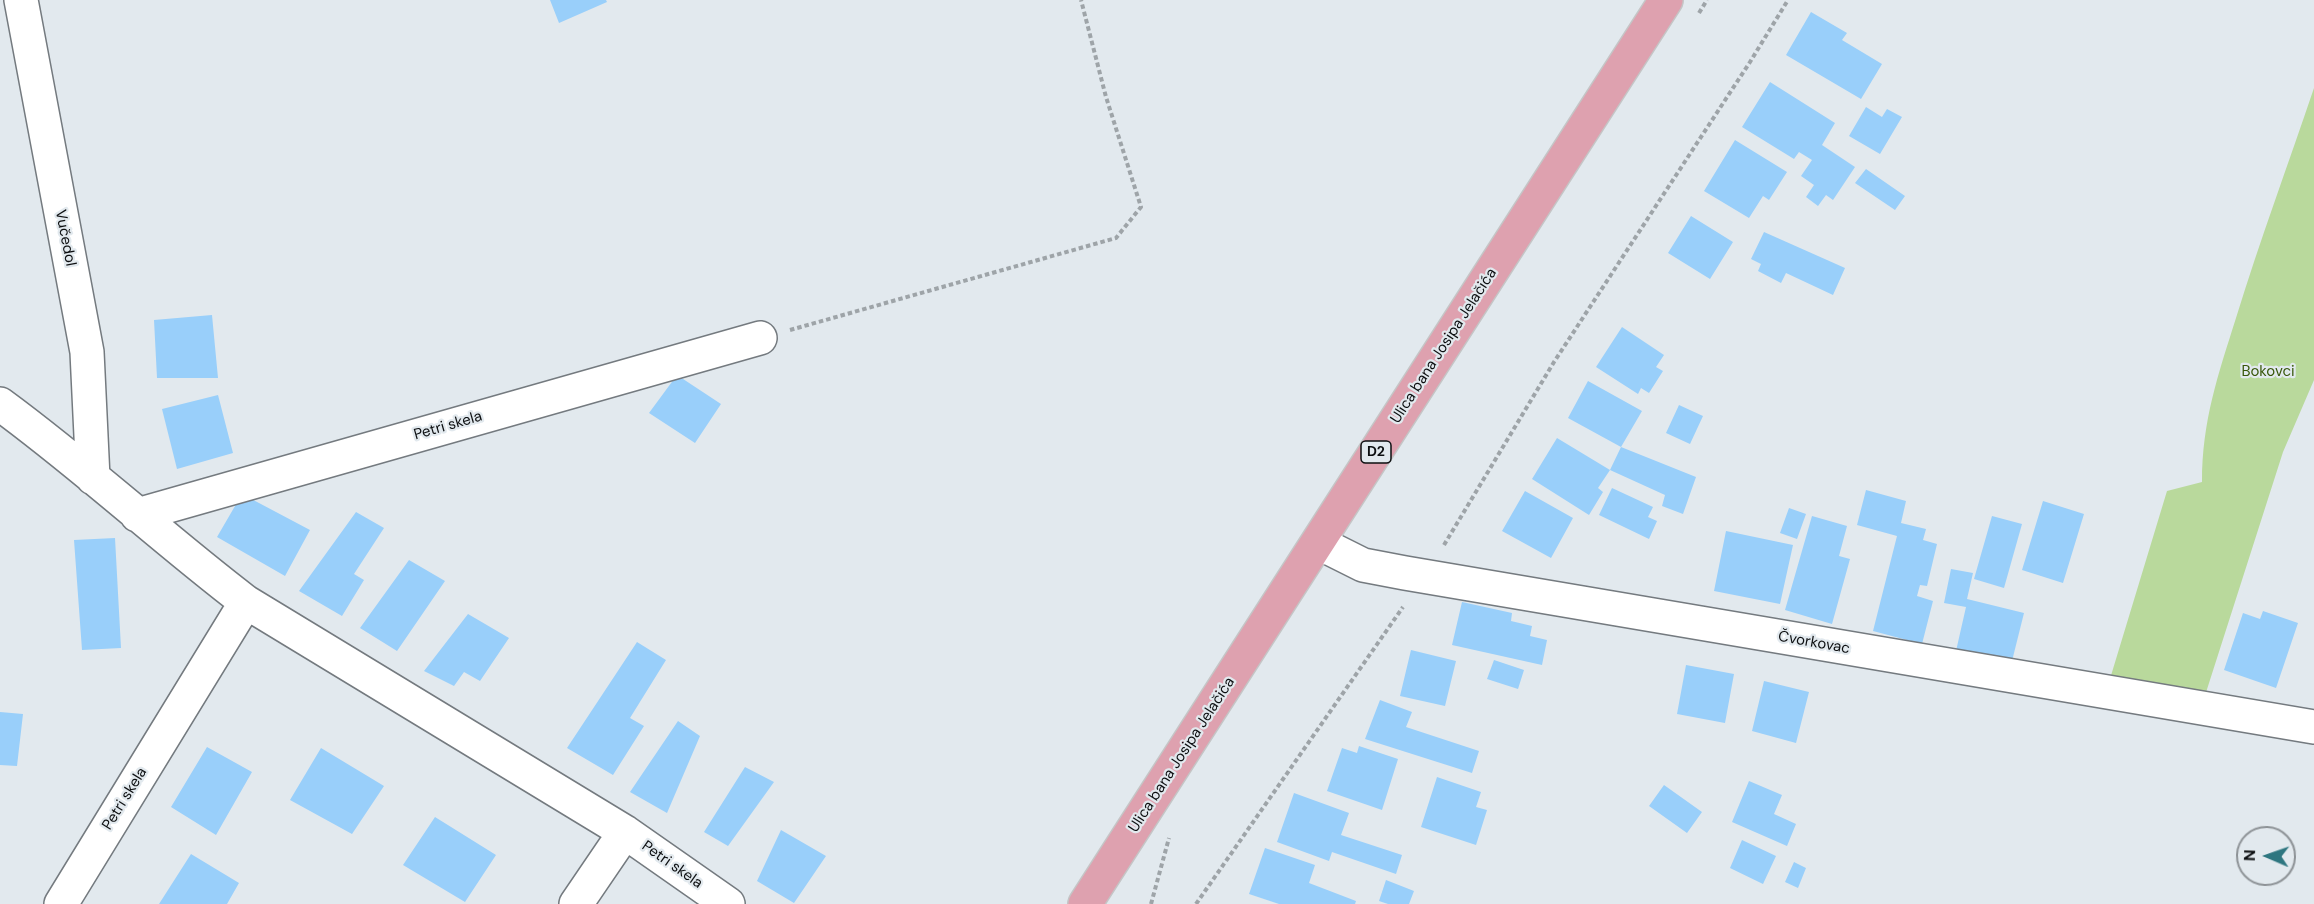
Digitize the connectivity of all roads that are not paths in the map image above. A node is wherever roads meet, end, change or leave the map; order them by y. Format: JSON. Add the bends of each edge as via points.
{"nodes":[{"id":1,"x":21,"y":0,"type":"edge"},
{"id":2,"x":1666,"y":0,"type":"edge"},
{"id":3,"x":760,"y":338,"type":"road end"},
{"id":4,"x":0,"y":404,"type":"edge"},
{"id":5,"x":93,"y":478,"type":"junction"},
{"id":6,"x":137,"y":515,"type":"junction"},
{"id":7,"x":1319,"y":543,"type":"junction"},
{"id":8,"x":246,"y":602,"type":"junction"},
{"id":9,"x":2314,"y":727,"type":"edge"},
{"id":10,"x":625,"y":832,"type":"junction"},
{"id":11,"x":61,"y":904,"type":"edge"},
{"id":12,"x":576,"y":904,"type":"edge"},
{"id":13,"x":728,"y":904,"type":"edge"},
{"id":14,"x":1085,"y":904,"type":"edge"}],
"edges":[{"from":1,"to":5,"type":"street","name":"Vučedol","via":[[87,352]]},
{"from":2,"to":7,"type":"main road","name":"Ulica bana Josipa Jelačića","number":"D2"},
{"from":3,"to":6,"type":"street","name":"Petri skela"},
{"from":4,"to":5,"type":"street","name":"Petri skela"},
{"from":5,"to":6,"type":"street","name":"Petri skela"},
{"from":6,"to":8,"type":"street","name":"Petri skela"},
{"from":7,"to":9,"type":"street","name":"Čvorkovac","via":[[1363,565]]},
{"from":7,"to":14,"type":"main road","name":"Ulica bana Josipa Jelačića","number":"D2"},
{"from":8,"to":10,"type":"street","name":"Petri skela"},
{"from":8,"to":11,"type":"street","name":"Petri skela"},
{"from":10,"to":12,"type":"street"},
{"from":10,"to":13,"type":"street","name":"Petri skela"}]}
